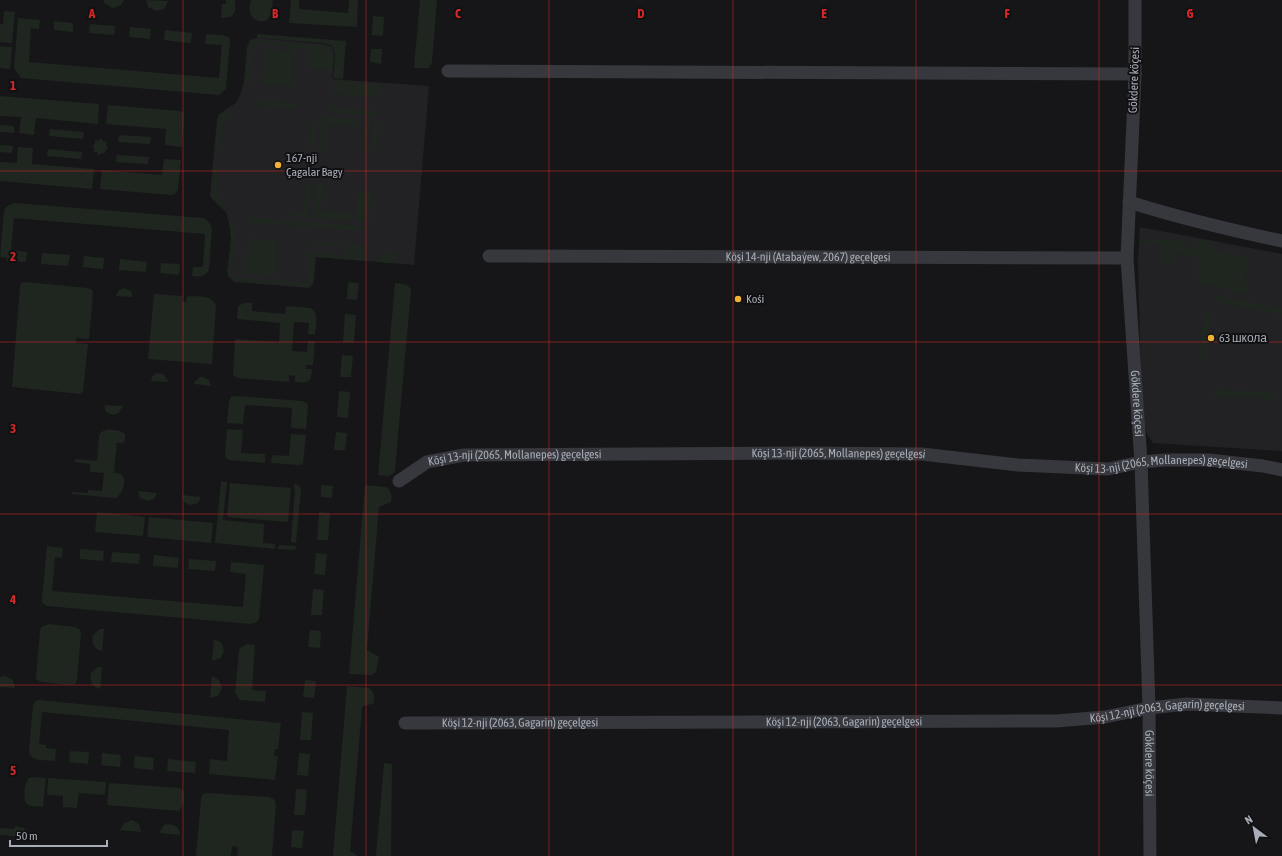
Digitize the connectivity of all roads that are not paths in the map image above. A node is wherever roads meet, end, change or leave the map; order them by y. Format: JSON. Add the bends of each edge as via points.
{"nodes":[{"id":1,"x":1135,"y":0,"type":"edge"},
{"id":2,"x":448,"y":71,"type":"dead end"},
{"id":3,"x":1135,"y":74,"type":"junction"},
{"id":4,"x":1129,"y":202,"type":"junction"},
{"id":5,"x":1282,"y":241,"type":"edge"},
{"id":6,"x":489,"y":256,"type":"dead end"},
{"id":7,"x":1126,"y":258,"type":"junction"},
{"id":8,"x":1141,"y":462,"type":"junction"},
{"id":9,"x":1282,"y":470,"type":"edge"},
{"id":10,"x":399,"y":480,"type":"dead end"},
{"id":11,"x":1149,"y":708,"type":"junction"},
{"id":12,"x":1282,"y":708,"type":"edge"},
{"id":13,"x":406,"y":723,"type":"dead end"},
{"id":14,"x":1150,"y":856,"type":"edge"}],
"edges":[{"from":1,"to":3,"type":"street","name":"Gökdere köçesi"},
{"from":2,"to":3,"type":"street"},
{"from":3,"to":4,"type":"street","name":"Gökdere köçesi"},
{"from":4,"to":5,"type":"street","via":[[1216,227]]},
{"from":4,"to":7,"type":"street","name":"Gökdere köçesi"},
{"from":6,"to":7,"type":"street","name":"Köşi 14-nji (Atabaýew, 2067) geçelgesi"},
{"from":7,"to":8,"type":"street","name":"Gökdere köçesi"},
{"from":8,"to":9,"type":"street","name":"Köşi 13-nji (2065, Mollanepes) geçelgesi","via":[[1209,460]]},
{"from":8,"to":10,"type":"street","name":"Köşi 13-nji (2065, Mollanepes) geçelgesi","via":[[1108,469],[1018,465],[922,454],[464,455],[427,462]]},
{"from":8,"to":11,"type":"street","name":"Gökdere köçesi"},
{"from":11,"to":12,"type":"street","name":"Köşi 12-nji (2063, Gagarin) geçelgesi","via":[[1187,704]]},
{"from":11,"to":13,"type":"street","name":"Köşi 12-nji (2063, Gagarin) geçelgesi","via":[[1105,718],[1056,720]]},
{"from":11,"to":14,"type":"street","name":"Gökdere köçesi"}]}
